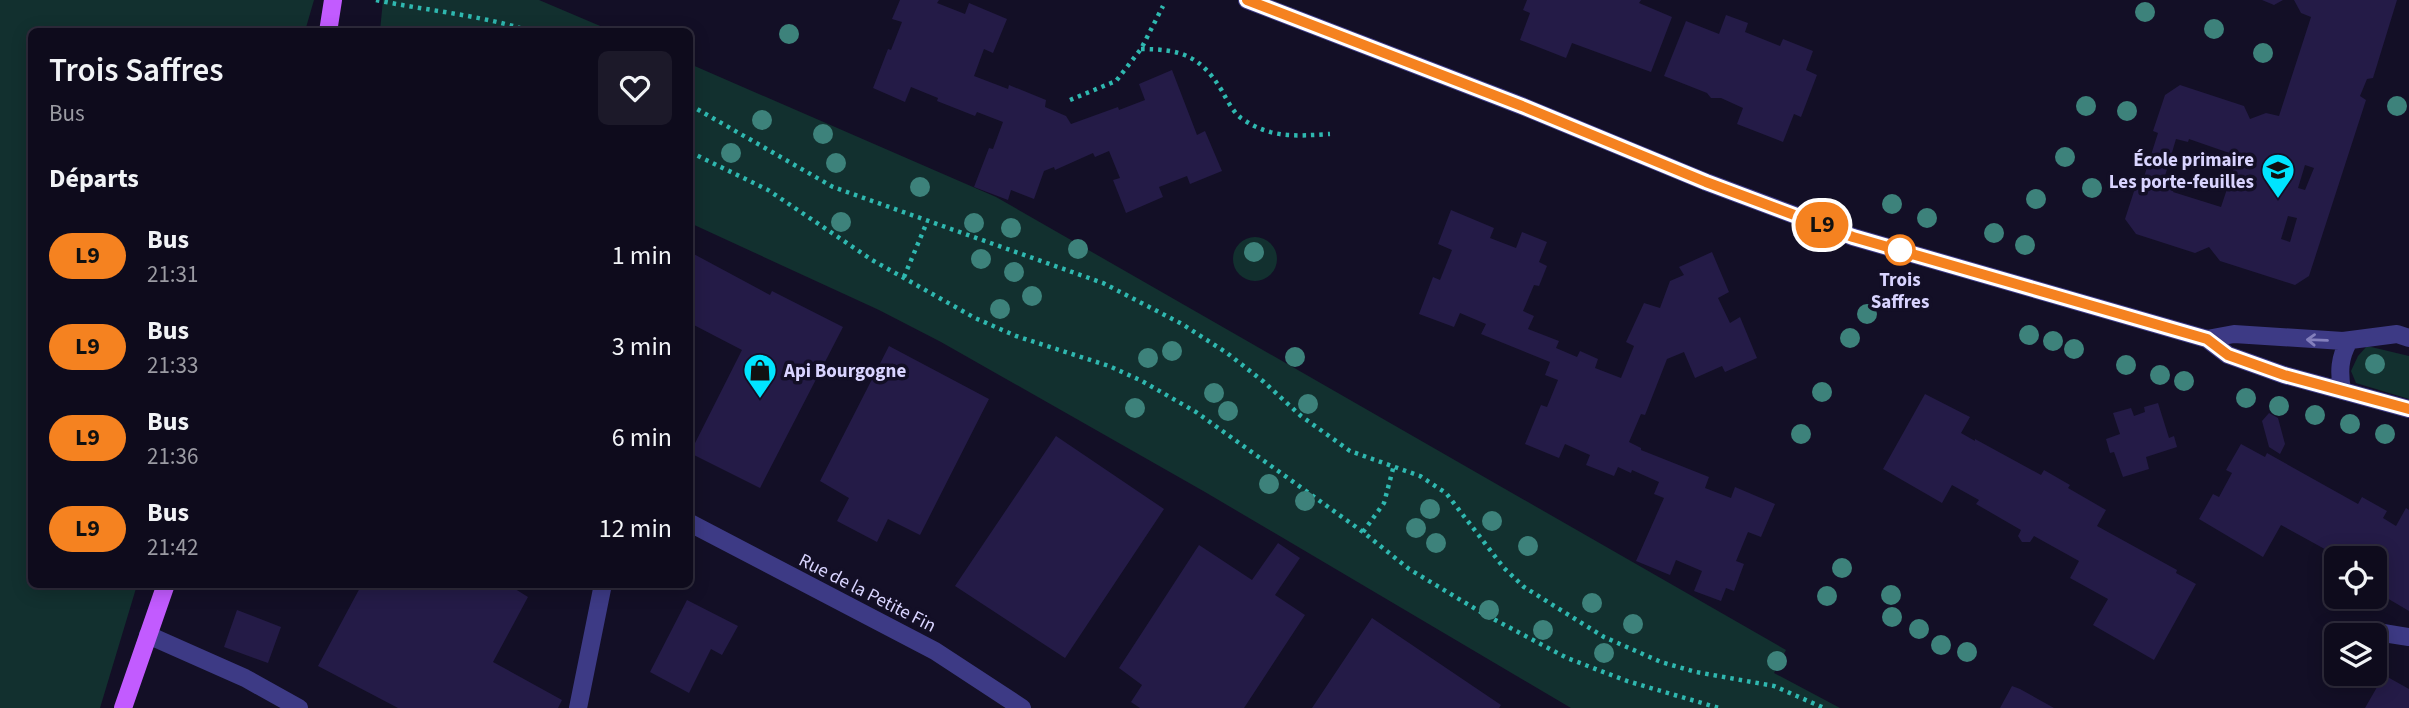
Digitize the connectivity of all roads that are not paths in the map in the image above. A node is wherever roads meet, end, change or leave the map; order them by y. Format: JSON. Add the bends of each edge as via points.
{"nodes":[{"id":1,"x":333,"y":0,"type":"edge"},
{"id":2,"x":1247,"y":0,"type":"edge"},
{"id":3,"x":329,"y":28,"type":"edge"},
{"id":4,"x":2409,"y":338,"type":"edge"},
{"id":5,"x":2207,"y":339,"type":"junction"},
{"id":6,"x":2348,"y":341,"type":"junction"},
{"id":7,"x":2342,"y":391,"type":"junction"},
{"id":8,"x":2409,"y":409,"type":"edge"},
{"id":9,"x":693,"y":525,"type":"edge"},
{"id":10,"x":165,"y":588,"type":"edge"},
{"id":11,"x":602,"y":588,"type":"edge"},
{"id":12,"x":2387,"y":634,"type":"edge"},
{"id":13,"x":148,"y":635,"type":"junction"},
{"id":14,"x":2409,"y":637,"type":"edge"},
{"id":15,"x":295,"y":707,"type":"edge"},
{"id":16,"x":123,"y":708,"type":"edge"},
{"id":17,"x":578,"y":708,"type":"edge"},
{"id":18,"x":1022,"y":708,"type":"edge"}],
"edges":[{"from":1,"to":3,"type":"main road"},
{"from":2,"to":5,"type":"street","via":[[1842,233]]},
{"from":4,"to":6,"type":"street","via":[[2397,334]]},
{"from":6,"to":5,"type":"street","one_way":true,"via":[[2234,334]]},
{"from":5,"to":7,"type":"street","via":[[2228,355]]},
{"from":6,"to":7,"type":"street","via":[[2340,364]]},
{"from":7,"to":8,"type":"street"},
{"from":9,"to":18,"type":"street","name":"Rue de la Petite Fin","via":[[936,651]]},
{"from":10,"to":13,"type":"main road"},
{"from":11,"to":17,"type":"street"},
{"from":12,"to":14,"type":"street"},
{"from":13,"to":15,"type":"street","via":[[245,678]]},
{"from":13,"to":16,"type":"main road"}]}
